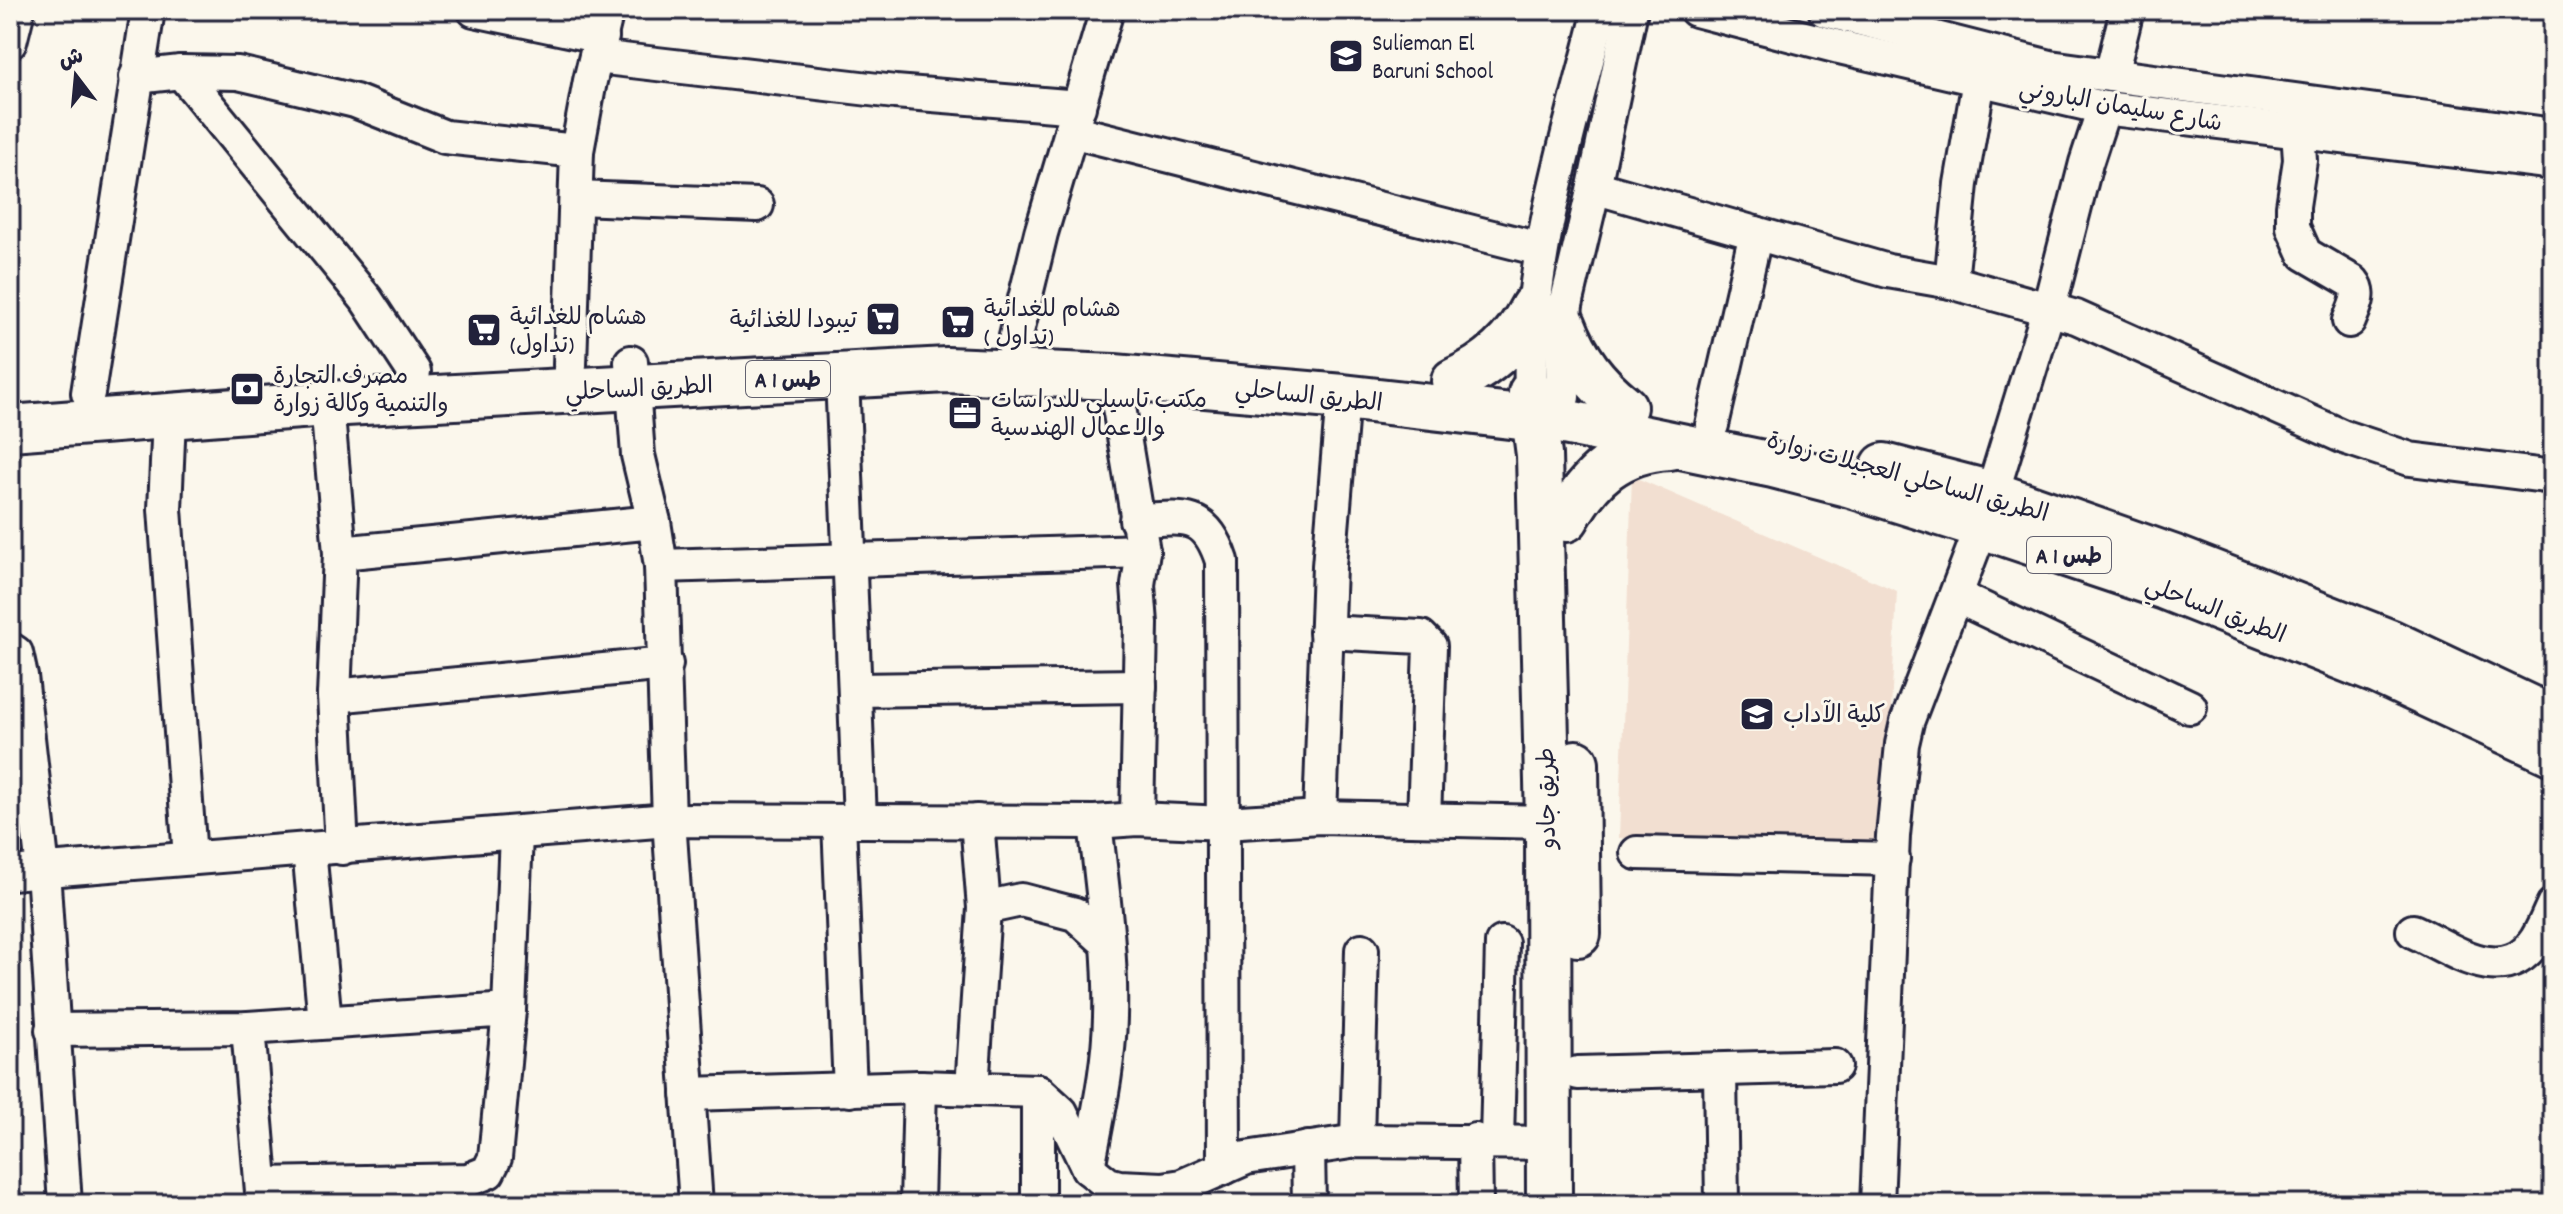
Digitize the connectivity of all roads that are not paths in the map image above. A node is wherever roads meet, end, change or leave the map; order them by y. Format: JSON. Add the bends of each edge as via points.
{"nodes":[{"id":1,"x":18,"y":10,"type":"edge"},
{"id":2,"x":148,"y":10,"type":"edge"},
{"id":3,"x":474,"y":10,"type":"edge"},
{"id":4,"x":1107,"y":10,"type":"edge"},
{"id":5,"x":1600,"y":10,"type":"edge"},
{"id":6,"x":1631,"y":10,"type":"edge"},
{"id":7,"x":1696,"y":10,"type":"edge"},
{"id":8,"x":2127,"y":10,"type":"edge"},
{"id":9,"x":1843,"y":12,"type":"edge"},
{"id":10,"x":602,"y":35,"type":"edge"},
{"id":11,"x":10,"y":42,"type":"edge"},
{"id":12,"x":181,"y":72,"type":"junction"},
{"id":13,"x":2111,"y":75,"type":"junction"},
{"id":14,"x":136,"y":77,"type":"junction"},
{"id":15,"x":1979,"y":80,"type":"junction"},
{"id":16,"x":2104,"y":108,"type":"junction"},
{"id":17,"x":2297,"y":117,"type":"junction"},
{"id":18,"x":1075,"y":119,"type":"junction"},
{"id":19,"x":2553,"y":135,"type":"edge"},
{"id":20,"x":577,"y":151,"type":"junction"},
{"id":21,"x":2553,"y":163,"type":"edge"},
{"id":22,"x":1594,"y":187,"type":"junction"},
{"id":23,"x":577,"y":198,"type":"junction"},
{"id":24,"x":757,"y":205,"type":"dead end"},
{"id":25,"x":1756,"y":233,"type":"junction"},
{"id":26,"x":1540,"y":249,"type":"junction"},
{"id":27,"x":1951,"y":282,"type":"junction"},
{"id":28,"x":2049,"y":308,"type":"junction"},
{"id":29,"x":1548,"y":316,"type":"junction"},
{"id":30,"x":2349,"y":321,"type":"dead end"},
{"id":31,"x":1014,"y":344,"type":"junction"},
{"id":32,"x":570,"y":365,"type":"junction"},
{"id":33,"x":414,"y":372,"type":"junction"},
{"id":34,"x":631,"y":375,"type":"junction"},
{"id":35,"x":842,"y":376,"type":"junction"},
{"id":36,"x":1114,"y":377,"type":"junction"},
{"id":37,"x":1454,"y":381,"type":"junction"},
{"id":38,"x":88,"y":393,"type":"junction"},
{"id":39,"x":1343,"y":397,"type":"junction"},
{"id":40,"x":10,"y":399,"type":"edge"},
{"id":41,"x":327,"y":404,"type":"junction"},
{"id":42,"x":1624,"y":407,"type":"junction"},
{"id":43,"x":1548,"y":408,"type":"junction"},
{"id":44,"x":169,"y":417,"type":"junction"},
{"id":45,"x":10,"y":428,"type":"edge"},
{"id":46,"x":1696,"y":436,"type":"junction"},
{"id":47,"x":2553,"y":477,"type":"edge"},
{"id":48,"x":1987,"y":510,"type":"junction"},
{"id":49,"x":1566,"y":519,"type":"junction"},
{"id":50,"x":654,"y":522,"type":"junction"},
{"id":51,"x":1139,"y":535,"type":"junction"},
{"id":52,"x":340,"y":553,"type":"junction"},
{"id":53,"x":850,"y":560,"type":"junction"},
{"id":54,"x":661,"y":566,"type":"junction"},
{"id":55,"x":1956,"y":596,"type":"junction"},
{"id":56,"x":1326,"y":632,"type":"junction"},
{"id":57,"x":10,"y":649,"type":"edge"},
{"id":58,"x":666,"y":664,"type":"junction"},
{"id":59,"x":1140,"y":686,"type":"junction"},
{"id":60,"x":856,"y":690,"type":"junction"},
{"id":61,"x":334,"y":696,"type":"junction"},
{"id":62,"x":2190,"y":707,"type":"dead end"},
{"id":63,"x":2553,"y":719,"type":"edge"},
{"id":64,"x":2553,"y":753,"type":"edge"},
{"id":65,"x":1320,"y":817,"type":"junction"},
{"id":66,"x":1137,"y":819,"type":"junction"},
{"id":67,"x":1424,"y":819,"type":"junction"},
{"id":68,"x":669,"y":820,"type":"junction"},
{"id":69,"x":850,"y":821,"type":"junction"},
{"id":70,"x":977,"y":821,"type":"junction"},
{"id":71,"x":1095,"y":822,"type":"junction"},
{"id":72,"x":1548,"y":822,"type":"junction"},
{"id":73,"x":1224,"y":823,"type":"junction"},
{"id":74,"x":516,"y":833,"type":"junction"},
{"id":75,"x":342,"y":848,"type":"junction"},
{"id":76,"x":309,"y":849,"type":"junction"},
{"id":77,"x":1637,"y":853,"type":"dead end"},
{"id":78,"x":190,"y":858,"type":"junction"},
{"id":79,"x":1893,"y":859,"type":"junction"},
{"id":80,"x":43,"y":870,"type":"junction"},
{"id":81,"x":10,"y":873,"type":"edge"},
{"id":82,"x":2553,"y":905,"type":"edge"},
{"id":83,"x":984,"y":908,"type":"junction"},
{"id":84,"x":2413,"y":931,"type":"dead end"},
{"id":85,"x":1107,"y":943,"type":"junction"},
{"id":86,"x":1502,"y":943,"type":"dead end"},
{"id":87,"x":1362,"y":950,"type":"dead end"},
{"id":88,"x":509,"y":1010,"type":"junction"},
{"id":89,"x":325,"y":1022,"type":"junction"},
{"id":90,"x":248,"y":1028,"type":"junction"},
{"id":91,"x":52,"y":1030,"type":"junction"},
{"id":92,"x":1835,"y":1066,"type":"dead end"},
{"id":93,"x":1720,"y":1071,"type":"junction"},
{"id":94,"x":1578,"y":1073,"type":"junction"},
{"id":95,"x":920,"y":1087,"type":"junction"},
{"id":96,"x":972,"y":1088,"type":"junction"},
{"id":97,"x":850,"y":1090,"type":"junction"},
{"id":98,"x":1038,"y":1091,"type":"junction"},
{"id":99,"x":688,"y":1094,"type":"junction"},
{"id":100,"x":1357,"y":1141,"type":"junction"},
{"id":101,"x":1486,"y":1141,"type":"junction"},
{"id":102,"x":1548,"y":1143,"type":"junction"},
{"id":103,"x":1308,"y":1148,"type":"junction"},
{"id":104,"x":1088,"y":1168,"type":"junction"},
{"id":105,"x":1224,"y":1168,"type":"junction"},
{"id":106,"x":263,"y":1194,"type":"edge"},
{"id":107,"x":1163,"y":1196,"type":"edge"},
{"id":108,"x":65,"y":1204,"type":"edge"},
{"id":109,"x":696,"y":1204,"type":"edge"},
{"id":110,"x":917,"y":1204,"type":"edge"},
{"id":111,"x":1038,"y":1204,"type":"edge"},
{"id":112,"x":1309,"y":1204,"type":"edge"},
{"id":113,"x":1476,"y":1204,"type":"edge"},
{"id":114,"x":1549,"y":1204,"type":"edge"},
{"id":115,"x":1578,"y":1204,"type":"edge"},
{"id":116,"x":1722,"y":1204,"type":"edge"},
{"id":117,"x":1877,"y":1204,"type":"edge"}],
"edges":[{"from":1,"to":11,"type":"street"},
{"from":2,"to":14,"type":"street"},
{"from":3,"to":10,"type":"street"},
{"from":4,"to":18,"type":"street"},
{"from":5,"to":26,"type":"street"},
{"from":6,"to":22,"type":"street"},
{"from":7,"to":15,"type":"street","name":"شارع سليمان الباروني"},
{"from":8,"to":13,"type":"street"},
{"from":9,"to":13,"type":"street","name":"شارع سليمان الباروني","via":[[2050,67]]},
{"from":10,"to":18,"type":"street","via":[[895,92]]},
{"from":10,"to":20,"type":"street"},
{"from":12,"to":14,"type":"street"},
{"from":12,"to":20,"type":"street","via":[[238,73],[355,101],[445,137]]},
{"from":12,"to":33,"type":"street","via":[[358,288]]},
{"from":13,"to":17,"type":"street","name":"شارع سليمان الباروني"},
{"from":14,"to":38,"type":"street"},
{"from":15,"to":16,"type":"street","name":"شارع سليمان الباروني"},
{"from":15,"to":27,"type":"street"},
{"from":16,"to":17,"type":"street","name":"شارع سليمان الباروني"},
{"from":16,"to":28,"type":"street"},
{"from":17,"to":19,"type":"street","name":"شارع سليمان الباروني"},
{"from":17,"to":21,"type":"street","name":"شارع سليمان الباروني"},
{"from":17,"to":30,"type":"street","via":[[2300,160],[2293,227],[2305,254],[2357,287]]},
{"from":18,"to":26,"type":"street"},
{"from":18,"to":31,"type":"street"},
{"from":20,"to":23,"type":"street"},
{"from":22,"to":25,"type":"street"},
{"from":22,"to":29,"type":"street"},
{"from":23,"to":24,"type":"street"},
{"from":23,"to":32,"type":"street"},
{"from":25,"to":27,"type":"street","via":[[1888,271]]},
{"from":25,"to":46,"type":"street"},
{"from":26,"to":29,"type":"street"},
{"from":27,"to":28,"type":"street"},
{"from":28,"to":47,"type":"street","via":[[2344,437],[2410,459]]},
{"from":28,"to":48,"type":"street"},
{"from":29,"to":37,"type":"highway","via":[[1525,324],[1501,352]]},
{"from":29,"to":42,"type":"highway","via":[[1593,379]]},
{"from":29,"to":43,"type":"street"},
{"from":31,"to":34,"type":"highway","name":"الطريق الساحلي","number":"A 1 طس","via":[[831,347]]},
{"from":31,"to":37,"type":"highway","name":"الطريق الساحلي","number":"A 1 طس","via":[[1346,367]]},
{"from":32,"to":33,"type":"highway","name":"الطريق الساحلي","number":"A 1 طس"},
{"from":32,"to":34,"type":"highway","name":"الطريق الساحلي","number":"A 1 طس"},
{"from":33,"to":38,"type":"highway","name":"الطريق الساحلي","number":"A 1 طس"},
{"from":34,"to":35,"type":"highway","name":"الطريق الساحلي","number":"A 1 طس"},
{"from":34,"to":41,"type":"highway","name":"الطريق الساحلي","number":"A 1 طس"},
{"from":34,"to":50,"type":"street","via":[[638,455]]},
{"from":35,"to":36,"type":"highway","name":"الطريق الساحلي","number":"A 1 طس","via":[[985,370]]},
{"from":35,"to":53,"type":"street"},
{"from":36,"to":39,"type":"highway","name":"الطريق الساحلي","number":"A 1 طس"},
{"from":36,"to":51,"type":"street"},
{"from":37,"to":43,"type":"highway","name":"الطريق الساحلي","number":"A 1 طس"},
{"from":38,"to":40,"type":"highway","name":"الطريق الساحلي","number":"A 1 طس"},
{"from":39,"to":43,"type":"highway","name":"الطريق الساحلي","number":"A 1 طس"},
{"from":39,"to":56,"type":"street"},
{"from":41,"to":44,"type":"highway","name":"الطريق الساحلي","number":"A 1 طس"},
{"from":41,"to":52,"type":"street"},
{"from":42,"to":43,"type":"highway","number":"A 1 طس"},
{"from":42,"to":46,"type":"highway","number":"A 1 طس"},
{"from":43,"to":46,"type":"highway","name":"الطريق الساحلي","number":"A 1 طس"},
{"from":43,"to":49,"type":"highway","name":"طريق جادو"},
{"from":43,"to":72,"type":"highway","name":"طريق جادو","via":[[1540,468]]},
{"from":44,"to":45,"type":"highway","name":"الطريق الساحلي","number":"A 1 طس"},
{"from":44,"to":78,"type":"street","via":[[165,509]]},
{"from":46,"to":48,"type":"highway","name":"الطريق الساحلي","number":"A 1 طس","via":[[1732,455],[1851,485]]},
{"from":46,"to":49,"type":"highway","via":[[1624,457],[1599,473]]},
{"from":48,"to":55,"type":"street"},
{"from":48,"to":63,"type":"highway","name":"الطريق الساحلي العجيلات زوارة","number":"A 1 طس","via":[[2158,552],[2389,642]]},
{"from":48,"to":64,"type":"highway","name":"الطريق الساحلي","number":"A 1 طس","via":[[2365,667]]},
{"from":49,"to":94,"type":"highway","name":"طريق جادو","via":[[1579,826]]},
{"from":50,"to":52,"type":"street"},
{"from":50,"to":54,"type":"street"},
{"from":51,"to":53,"type":"street"},
{"from":51,"to":59,"type":"street"},
{"from":51,"to":73,"type":"street","via":[[1187,519],[1203,524],[1222,561]]},
{"from":52,"to":61,"type":"street"},
{"from":53,"to":54,"type":"street"},
{"from":53,"to":60,"type":"street"},
{"from":54,"to":58,"type":"street"},
{"from":55,"to":62,"type":"street"},
{"from":55,"to":79,"type":"street","via":[[1907,722]]},
{"from":56,"to":65,"type":"street"},
{"from":56,"to":67,"type":"street","via":[[1426,640],[1431,652]]},
{"from":57,"to":80,"type":"street","via":[[16,653],[21,676]]},
{"from":58,"to":61,"type":"street"},
{"from":58,"to":68,"type":"street"},
{"from":59,"to":60,"type":"street"},
{"from":59,"to":66,"type":"street"},
{"from":60,"to":69,"type":"street"},
{"from":61,"to":75,"type":"street"},
{"from":65,"to":67,"type":"street"},
{"from":65,"to":73,"type":"street"},
{"from":66,"to":71,"type":"street"},
{"from":66,"to":73,"type":"street"},
{"from":67,"to":72,"type":"street"},
{"from":68,"to":69,"type":"street"},
{"from":68,"to":74,"type":"street"},
{"from":68,"to":99,"type":"street"},
{"from":69,"to":70,"type":"street"},
{"from":69,"to":97,"type":"street"},
{"from":70,"to":71,"type":"street"},
{"from":70,"to":83,"type":"street"},
{"from":71,"to":85,"type":"street"},
{"from":72,"to":102,"type":"highway","name":"طريق جادو"},
{"from":73,"to":105,"type":"street"},
{"from":74,"to":75,"type":"street"},
{"from":74,"to":88,"type":"street"},
{"from":75,"to":76,"type":"street"},
{"from":76,"to":78,"type":"street"},
{"from":76,"to":89,"type":"street"},
{"from":77,"to":79,"type":"street"},
{"from":78,"to":80,"type":"street"},
{"from":79,"to":117,"type":"street"},
{"from":80,"to":81,"type":"street"},
{"from":80,"to":91,"type":"street"},
{"from":82,"to":84,"type":"street","via":[[2536,940],[2502,965],[2485,965]]},
{"from":83,"to":85,"type":"street","via":[[1021,900],[1075,914]]},
{"from":83,"to":96,"type":"street"},
{"from":85,"to":104,"type":"street","via":[[1110,1016],[1105,1079]]},
{"from":86,"to":101,"type":"street"},
{"from":87,"to":100,"type":"street"},
{"from":88,"to":89,"type":"street"},
{"from":88,"to":106,"type":"street","via":[[495,1158],[488,1172],[468,1180]]},
{"from":89,"to":90,"type":"street"},
{"from":90,"to":91,"type":"street"},
{"from":90,"to":106,"type":"street"},
{"from":91,"to":108,"type":"street"},
{"from":92,"to":93,"type":"street"},
{"from":93,"to":94,"type":"street"},
{"from":93,"to":116,"type":"street"},
{"from":94,"to":115,"type":"highway","name":"طريق جادو"},
{"from":95,"to":96,"type":"street"},
{"from":95,"to":97,"type":"street"},
{"from":95,"to":110,"type":"street"},
{"from":96,"to":98,"type":"street"},
{"from":97,"to":99,"type":"street"},
{"from":98,"to":104,"type":"street","via":[[1061,1112]]},
{"from":98,"to":111,"type":"street"},
{"from":99,"to":109,"type":"street"},
{"from":100,"to":101,"type":"street"},
{"from":100,"to":103,"type":"street"},
{"from":101,"to":102,"type":"street"},
{"from":101,"to":113,"type":"street"},
{"from":102,"to":114,"type":"highway","name":"طريق جادو"},
{"from":103,"to":105,"type":"street","via":[[1246,1158]]},
{"from":103,"to":112,"type":"street"},
{"from":104,"to":107,"type":"street","via":[[1108,1184]]},
{"from":105,"to":107,"type":"street"}]}
